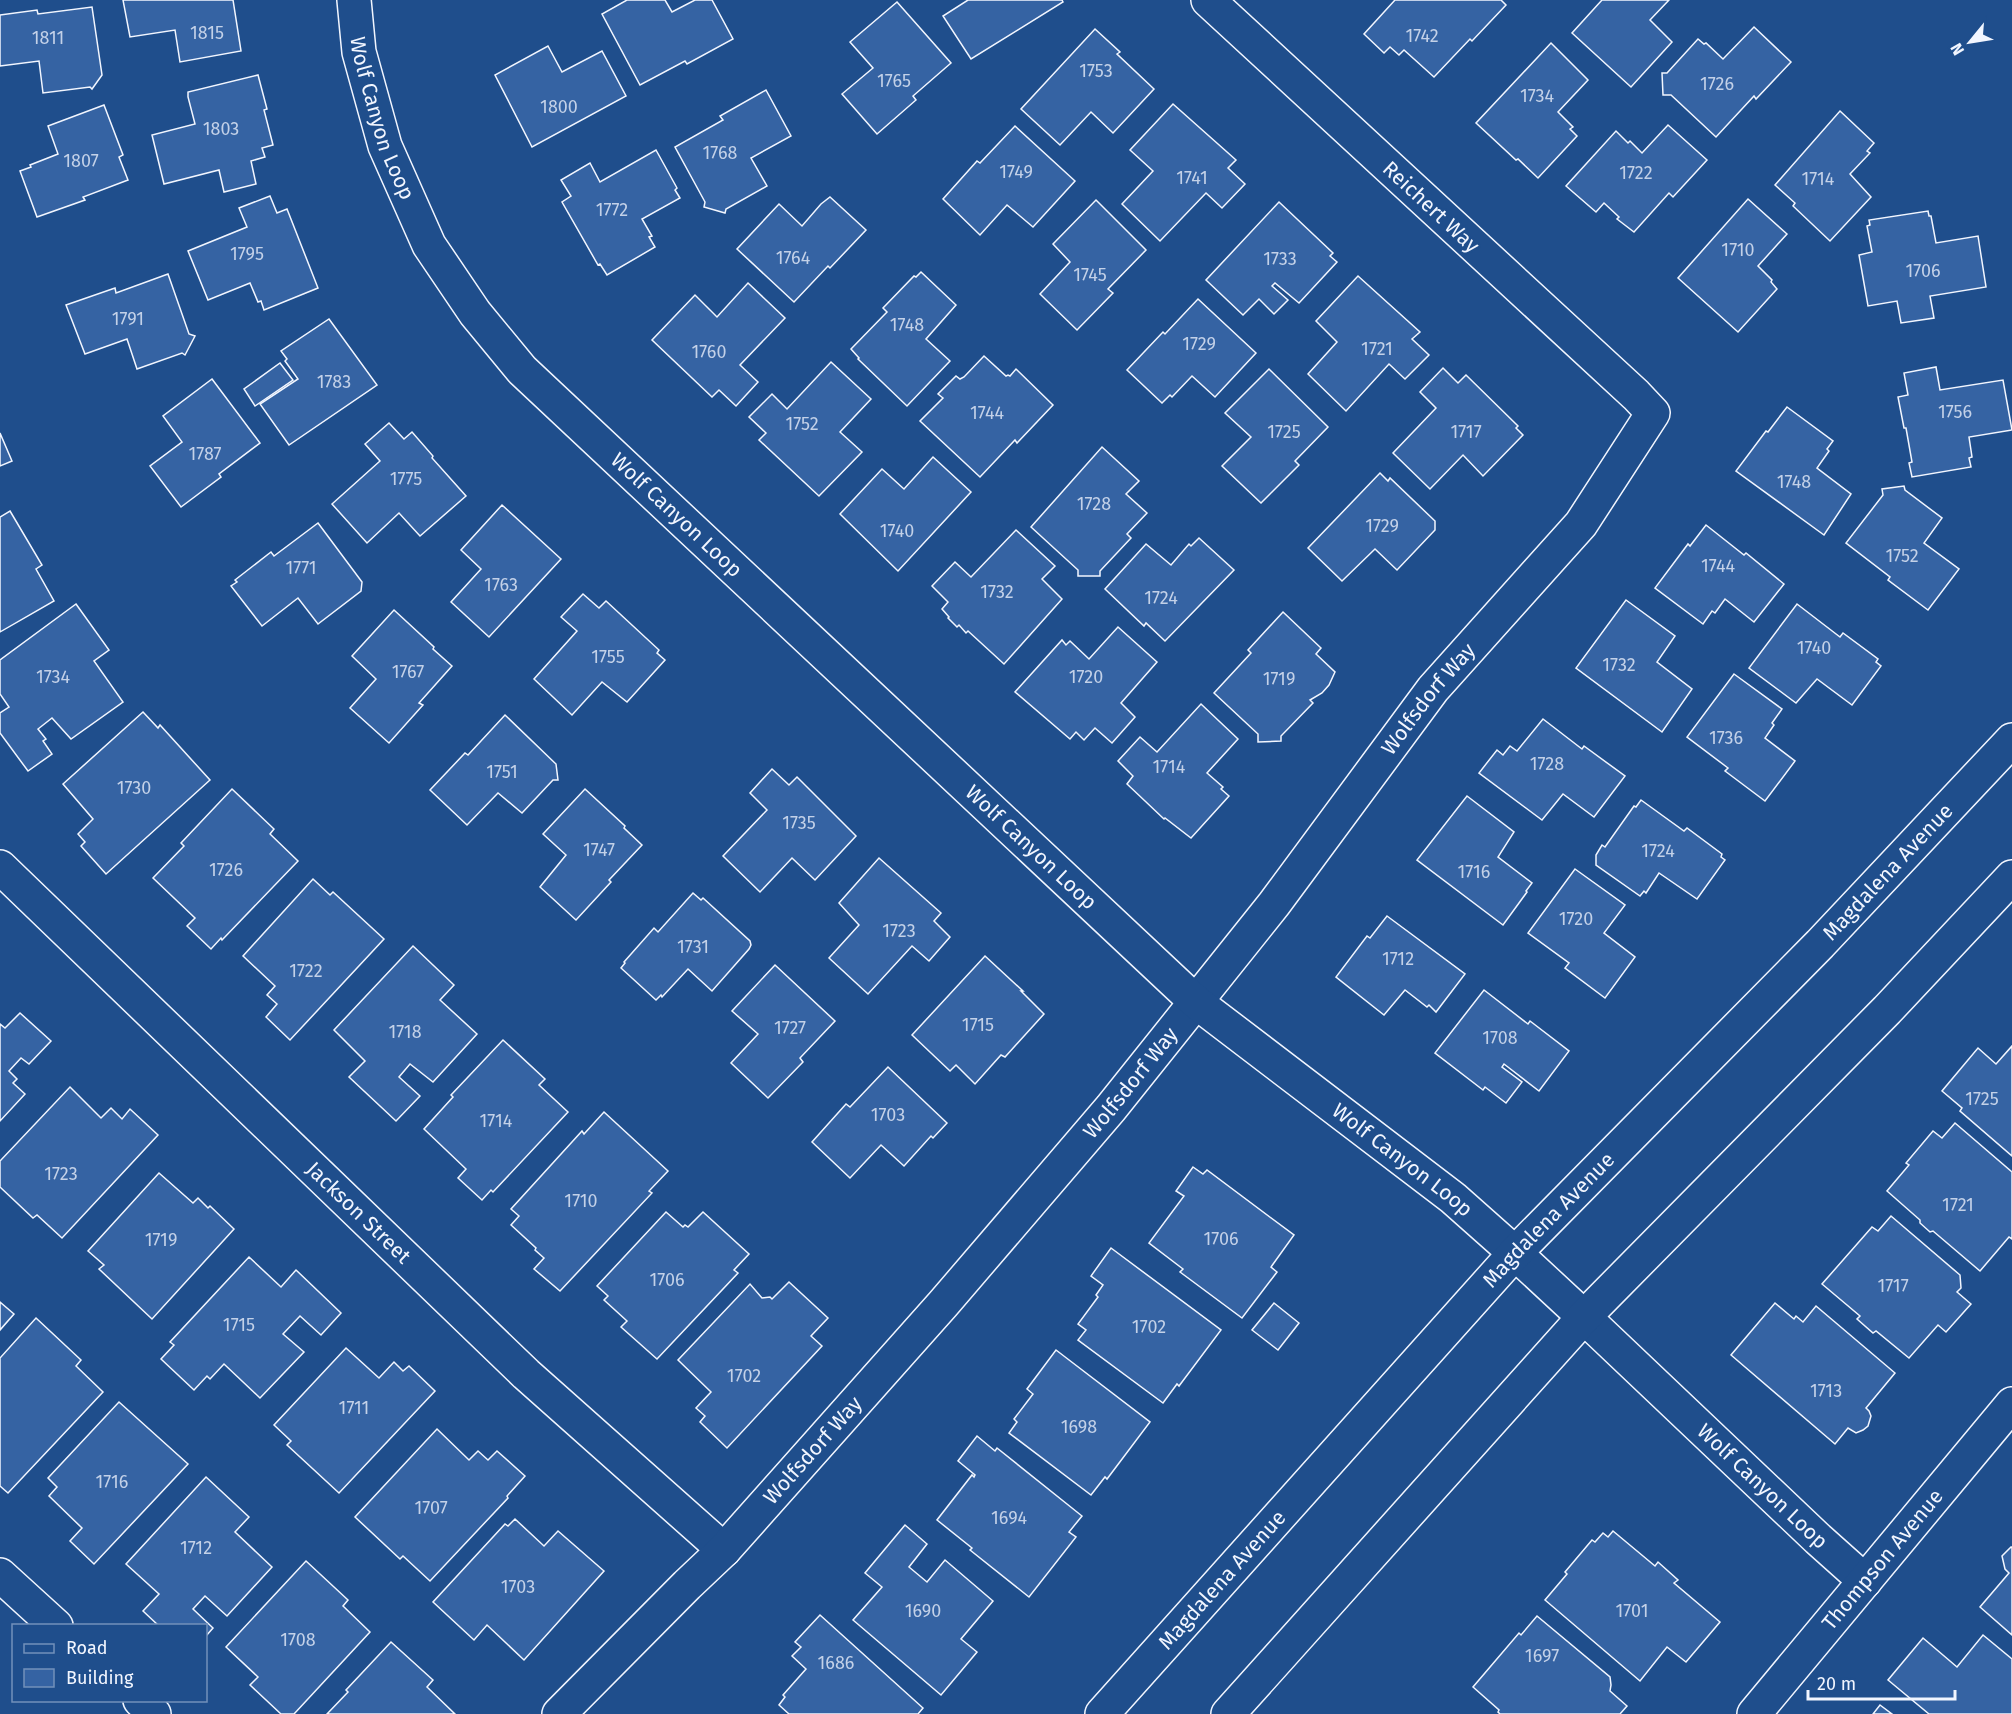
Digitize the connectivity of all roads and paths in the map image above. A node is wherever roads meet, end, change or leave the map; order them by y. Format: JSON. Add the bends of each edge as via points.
{"nodes":[{"id":1,"x":354,"y":0,"type":"edge"},
{"id":2,"x":1208,"y":0,"type":"edge"},
{"id":3,"x":1653,"y":414,"type":"joint"},
{"id":4,"x":2012,"y":740,"type":"edge"},
{"id":5,"x":0,"y":867,"type":"edge"},
{"id":6,"x":2012,"y":877,"type":"edge"},
{"id":7,"x":1196,"y":1002,"type":"junction"},
{"id":8,"x":1515,"y":1253,"type":"junction"},
{"id":9,"x":1584,"y":1317,"type":"junction"},
{"id":10,"x":2012,"y":1404,"type":"edge"},
{"id":11,"x":724,"y":1550,"type":"junction"},
{"id":12,"x":0,"y":1575,"type":"edge"},
{"id":13,"x":1865,"y":1581,"type":"junction"},
{"id":14,"x":54,"y":1624,"type":"edge"},
{"id":15,"x":141,"y":1702,"type":"edge"},
{"id":16,"x":154,"y":1714,"type":"edge"},
{"id":17,"x":559,"y":1714,"type":"edge"},
{"id":18,"x":1102,"y":1714,"type":"edge"},
{"id":19,"x":1228,"y":1714,"type":"edge"},
{"id":20,"x":1754,"y":1714,"type":"edge"}],
"edges":[{"from":1,"to":7,"type":"street","name":"Wolf Canyon Loop","via":[[360,52],[385,146],[429,245],[481,322],[522,370]]},
{"from":2,"to":3,"type":"street","name":"Reichert Way"},
{"from":3,"to":7,"type":"street","name":"Wolfsdorf Way","via":[[1581,524],[1432,688],[1274,904]]},
{"from":4,"to":8,"type":"street","name":"Magdalena Avenue","via":[[1820,944]]},
{"from":5,"to":11,"type":"street","name":"Jackson Street","via":[[526,1374]]},
{"from":6,"to":9,"type":"street","via":[[1887,1010]]},
{"from":7,"to":8,"type":"street","name":"Wolf Canyon Loop","via":[[1453,1198]]},
{"from":7,"to":11,"type":"street","name":"Wolfsdorf Way","via":[[943,1305]]},
{"from":8,"to":9,"type":"street","name":"Wolf Canyon Loop"},
{"from":8,"to":18,"type":"street","name":"Magdalena Avenue"},
{"from":9,"to":13,"type":"street","name":"Wolf Canyon Loop"},
{"from":9,"to":19,"type":"street"},
{"from":10,"to":13,"type":"street","name":"Thompson Avenue"},
{"from":11,"to":17,"type":"street","name":"Wolfsdorf Way"},
{"from":12,"to":14,"type":"street"},
{"from":13,"to":20,"type":"street","name":"Thompson Avenue"},
{"from":15,"to":16,"type":"street"}]}
